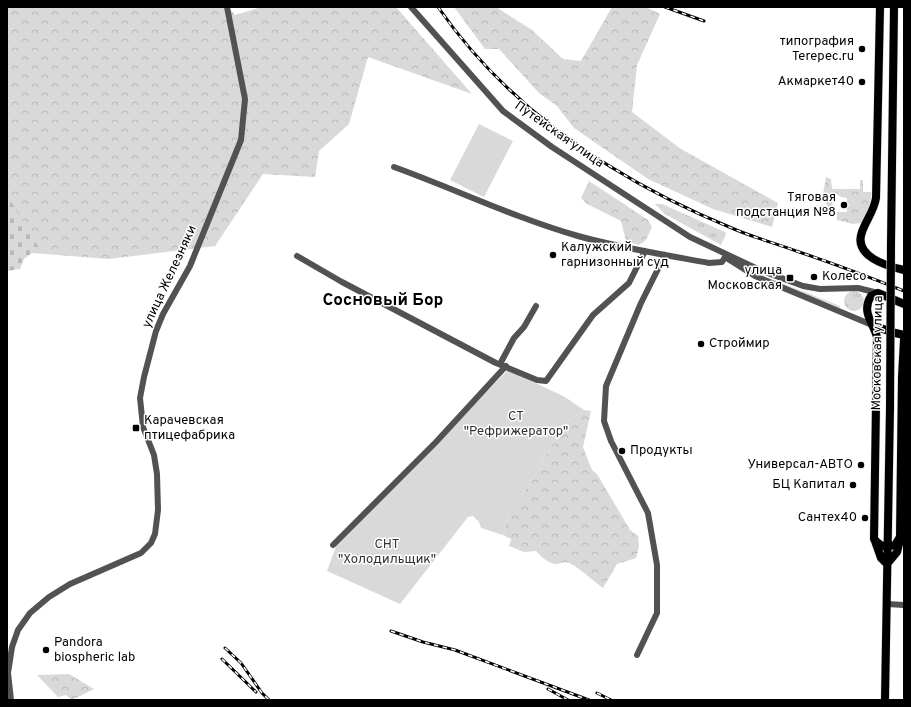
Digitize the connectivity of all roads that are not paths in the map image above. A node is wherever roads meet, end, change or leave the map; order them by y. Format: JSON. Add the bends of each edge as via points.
{"nodes":[{"id":1,"x":227,"y":7,"type":"edge"},
{"id":2,"x":411,"y":7,"type":"edge"},
{"id":3,"x":880,"y":7,"type":"edge"},
{"id":4,"x":894,"y":7,"type":"edge"},
{"id":5,"x":394,"y":167,"type":"dead end"},
{"id":6,"x":645,"y":251,"type":"junction"},
{"id":7,"x":719,"y":252,"type":"junction"},
{"id":8,"x":665,"y":255,"type":"junction"},
{"id":9,"x":297,"y":256,"type":"dead end"},
{"id":10,"x":725,"y":257,"type":"junction"},
{"id":11,"x":904,"y":270,"type":"edge"},
{"id":12,"x":878,"y":293,"type":"junction"},
{"id":13,"x":904,"y":304,"type":"edge"},
{"id":14,"x":536,"y":306,"type":"dead end"},
{"id":15,"x":872,"y":325,"type":"junction"},
{"id":16,"x":904,"y":335,"type":"edge"},
{"id":17,"x":904,"y":340,"type":"edge"},
{"id":18,"x":503,"y":365,"type":"junction"},
{"id":19,"x":903,"y":495,"type":"edge"},
{"id":20,"x":900,"y":537,"type":"junction"},
{"id":21,"x":874,"y":539,"type":"junction"},
{"id":22,"x":333,"y":545,"type":"dead end"},
{"id":23,"x":887,"y":548,"type":"junction"},
{"id":24,"x":887,"y":564,"type":"junction"},
{"id":25,"x":887,"y":604,"type":"junction"},
{"id":26,"x":904,"y":605,"type":"edge"},
{"id":27,"x":637,"y":655,"type":"dead end"},
{"id":28,"x":8,"y":680,"type":"edge"},
{"id":29,"x":11,"y":700,"type":"edge"},
{"id":30,"x":885,"y":700,"type":"edge"}],
"edges":[{"from":1,"to":28,"type":"street","name":"улица Железняки","via":[[245,99],[241,140],[190,266],[156,331],[140,398],[143,427],[154,455],[157,474],[158,510],[155,534],[151,543],[141,552],[70,584],[30,613],[18,630],[12,647]]},
{"from":2,"to":7,"type":"street","name":"Путейская улица","via":[[503,111],[622,194],[690,237]]},
{"from":3,"to":11,"type":"main road","via":[[876,198],[872,213],[862,232],[861,243],[862,249],[871,257]]},
{"from":4,"to":23,"type":"main road","name":"Московская улица","bridge":true},
{"from":5,"to":6,"type":"street","via":[[578,236]]},
{"from":6,"to":8,"type":"street"},
{"from":6,"to":18,"type":"street","via":[[629,283],[593,316],[546,381],[537,380]]},
{"from":7,"to":10,"type":"street","name":"Путейская улица"},
{"from":7,"to":12,"type":"street","name":"Путейская улица","via":[[803,286],[820,289],[858,288]]},
{"from":8,"to":10,"type":"street","via":[[709,263],[722,262]]},
{"from":8,"to":27,"type":"street","via":[[609,377],[604,421],[611,441],[648,513],[656,557],[657,613]]},
{"from":9,"to":18,"type":"street"},
{"from":10,"to":15,"type":"street","name":"Путейская улица","via":[[754,276]]},
{"from":12,"to":13,"type":"main road","name":"Путейская улица"},
{"from":12,"to":15,"type":"main road","via":[[871,296],[866,306]]},
{"from":14,"to":18,"type":"street","via":[[524,327],[514,338]]},
{"from":15,"to":16,"type":"main road","name":"Путейская улица"},
{"from":15,"to":21,"type":"main road","via":[[877,337]]},
{"from":17,"to":19,"type":"main road"},
{"from":18,"to":22,"type":"street","via":[[436,442]]},
{"from":19,"to":20,"type":"main road"},
{"from":20,"to":23,"type":"main road","via":[[895,545]]},
{"from":20,"to":24,"type":"main road","via":[[897,552]]},
{"from":21,"to":23,"type":"main road","via":[[879,545]]},
{"from":21,"to":24,"type":"main road","via":[[881,558]]},
{"from":23,"to":24,"type":"main road","name":"Московская улица"},
{"from":24,"to":25,"type":"main road","name":"Московская улица"},
{"from":25,"to":26,"type":"street"},
{"from":25,"to":30,"type":"main road","name":"Московская улица"},
{"from":28,"to":29,"type":"street","name":"улица Железняки"}]}
